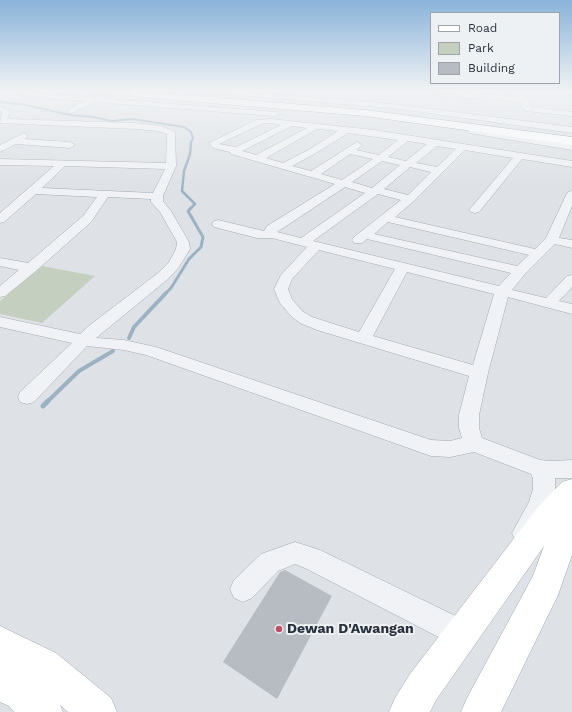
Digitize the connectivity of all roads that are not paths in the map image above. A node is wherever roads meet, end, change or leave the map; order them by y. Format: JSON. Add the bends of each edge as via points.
{"nodes":[{"id":1,"x":23,"y":123,"type":"edge"},
{"id":2,"x":47,"y":123,"type":"edge"},
{"id":3,"x":75,"y":123,"type":"edge"},
{"id":4,"x":258,"y":123,"type":"edge"},
{"id":5,"x":287,"y":123,"type":"edge"},
{"id":6,"x":441,"y":123,"type":"edge"},
{"id":7,"x":469,"y":123,"type":"edge"},
{"id":8,"x":521,"y":123,"type":"edge"},
{"id":9,"x":292,"y":124,"type":"junction"},
{"id":10,"x":316,"y":126,"type":"junction"},
{"id":11,"x":11,"y":129,"type":"dead end"},
{"id":12,"x":346,"y":130,"type":"junction"},
{"id":13,"x":572,"y":130,"type":"edge"},
{"id":14,"x":472,"y":131,"type":"dead end"},
{"id":15,"x":374,"y":133,"type":"junction"},
{"id":16,"x":572,"y":137,"type":"edge"},
{"id":17,"x":406,"y":138,"type":"junction"},
{"id":18,"x":15,"y":141,"type":"junction"},
{"id":19,"x":572,"y":141,"type":"edge"},
{"id":20,"x":434,"y":143,"type":"junction"},
{"id":21,"x":70,"y":145,"type":"dead end"},
{"id":22,"x":463,"y":147,"type":"junction"},
{"id":23,"x":572,"y":147,"type":"edge"},
{"id":24,"x":0,"y":149,"type":"edge"},
{"id":25,"x":236,"y":151,"type":"junction"},
{"id":26,"x":348,"y":151,"type":"junction"},
{"id":27,"x":519,"y":156,"type":"junction"},
{"id":28,"x":381,"y":158,"type":"junction"},
{"id":29,"x":257,"y":159,"type":"junction"},
{"id":30,"x":2,"y":164,"type":"edge"},
{"id":31,"x":62,"y":164,"type":"junction"},
{"id":32,"x":409,"y":164,"type":"junction"},
{"id":33,"x":572,"y":164,"type":"edge"},
{"id":34,"x":171,"y":166,"type":"junction"},
{"id":35,"x":284,"y":166,"type":"junction"},
{"id":36,"x":440,"y":171,"type":"junction"},
{"id":37,"x":312,"y":175,"type":"junction"},
{"id":38,"x":343,"y":184,"type":"junction"},
{"id":39,"x":33,"y":191,"type":"junction"},
{"id":40,"x":375,"y":191,"type":"junction"},
{"id":41,"x":106,"y":193,"type":"junction"},
{"id":42,"x":572,"y":193,"type":"edge"},
{"id":43,"x":157,"y":196,"type":"junction"},
{"id":44,"x":410,"y":199,"type":"junction"},
{"id":45,"x":475,"y":210,"type":"dead end"},
{"id":46,"x":1,"y":218,"type":"edge"},
{"id":47,"x":385,"y":218,"type":"junction"},
{"id":48,"x":218,"y":224,"type":"dead end"},
{"id":49,"x":270,"y":234,"type":"junction"},
{"id":50,"x":364,"y":235,"type":"junction"},
{"id":51,"x":552,"y":240,"type":"junction"},
{"id":52,"x":309,"y":243,"type":"junction"},
{"id":53,"x":572,"y":244,"type":"edge"},
{"id":54,"x":345,"y":252,"type":"junction"},
{"id":55,"x":537,"y":253,"type":"junction"},
{"id":56,"x":0,"y":262,"type":"edge"},
{"id":57,"x":33,"y":266,"type":"junction"},
{"id":58,"x":403,"y":267,"type":"junction"},
{"id":59,"x":520,"y":271,"type":"junction"},
{"id":60,"x":572,"y":280,"type":"edge"},
{"id":61,"x":502,"y":292,"type":"junction"},
{"id":62,"x":0,"y":293,"type":"edge"},
{"id":63,"x":549,"y":303,"type":"junction"},
{"id":64,"x":572,"y":310,"type":"edge"},
{"id":65,"x":0,"y":322,"type":"edge"},
{"id":66,"x":364,"y":339,"type":"junction"},
{"id":67,"x":84,"y":340,"type":"junction"},
{"id":68,"x":479,"y":373,"type":"junction"},
{"id":69,"x":27,"y":397,"type":"dead end"},
{"id":70,"x":474,"y":444,"type":"junction"},
{"id":71,"x":539,"y":468,"type":"junction"},
{"id":72,"x":572,"y":469,"type":"edge"},
{"id":73,"x":572,"y":491,"type":"edge"},
{"id":74,"x":572,"y":503,"type":"edge"},
{"id":75,"x":513,"y":566,"type":"junction"},
{"id":76,"x":243,"y":590,"type":"dead end"},
{"id":77,"x":462,"y":634,"type":"junction"},
{"id":78,"x":0,"y":644,"type":"edge"},
{"id":79,"x":0,"y":682,"type":"edge"},
{"id":80,"x":43,"y":712,"type":"edge"},
{"id":81,"x":97,"y":712,"type":"edge"},
{"id":82,"x":409,"y":712,"type":"edge"},
{"id":83,"x":481,"y":712,"type":"edge"}],
"edges":[{"from":1,"to":11,"type":"street"},
{"from":2,"to":18,"type":"street"},
{"from":3,"to":34,"type":"street","via":[[135,126],[168,131],[172,134]]},
{"from":4,"to":25,"type":"street","via":[[214,143],[216,146]]},
{"from":5,"to":9,"type":"street"},
{"from":6,"to":19,"type":"main road"},
{"from":7,"to":16,"type":"main road"},
{"from":8,"to":13,"type":"street"},
{"from":9,"to":10,"type":"street"},
{"from":9,"to":25,"type":"street"},
{"from":10,"to":12,"type":"street"},
{"from":10,"to":29,"type":"street"},
{"from":12,"to":15,"type":"street"},
{"from":12,"to":35,"type":"street"},
{"from":14,"to":23,"type":"street"},
{"from":15,"to":17,"type":"street"},
{"from":15,"to":26,"type":"street"},
{"from":17,"to":20,"type":"street"},
{"from":17,"to":28,"type":"street"},
{"from":18,"to":21,"type":"street"},
{"from":18,"to":24,"type":"street"},
{"from":20,"to":22,"type":"street"},
{"from":20,"to":32,"type":"street"},
{"from":22,"to":27,"type":"street"},
{"from":22,"to":36,"type":"street"},
{"from":25,"to":29,"type":"street","via":[[238,154]]},
{"from":26,"to":28,"type":"street"},
{"from":26,"to":37,"type":"street"},
{"from":27,"to":33,"type":"street"},
{"from":27,"to":45,"type":"street"},
{"from":28,"to":32,"type":"street"},
{"from":28,"to":38,"type":"street"},
{"from":29,"to":35,"type":"street"},
{"from":30,"to":31,"type":"street"},
{"from":31,"to":34,"type":"street"},
{"from":31,"to":39,"type":"street"},
{"from":32,"to":36,"type":"street"},
{"from":32,"to":40,"type":"street"},
{"from":34,"to":43,"type":"street"},
{"from":35,"to":37,"type":"street"},
{"from":36,"to":44,"type":"street"},
{"from":37,"to":38,"type":"street"},
{"from":38,"to":40,"type":"street"},
{"from":38,"to":49,"type":"street","via":[[271,229]]},
{"from":39,"to":41,"type":"street"},
{"from":39,"to":46,"type":"street"},
{"from":40,"to":44,"type":"street"},
{"from":40,"to":52,"type":"street"},
{"from":41,"to":43,"type":"street"},
{"from":41,"to":57,"type":"street","via":[[87,219]]},
{"from":42,"to":51,"type":"street"},
{"from":43,"to":67,"type":"street","via":[[156,202],[165,211],[183,242],[183,249],[163,276]]},
{"from":44,"to":47,"type":"street"},
{"from":47,"to":50,"type":"street"},
{"from":47,"to":55,"type":"street"},
{"from":48,"to":49,"type":"street","via":[[257,234]]},
{"from":49,"to":52,"type":"street"},
{"from":50,"to":54,"type":"street"},
{"from":50,"to":59,"type":"street"},
{"from":51,"to":53,"type":"street"},
{"from":51,"to":55,"type":"street"},
{"from":52,"to":54,"type":"street"},
{"from":52,"to":66,"type":"street","via":[[281,289],[289,307],[306,320]]},
{"from":54,"to":58,"type":"street"},
{"from":55,"to":59,"type":"street"},
{"from":56,"to":57,"type":"street"},
{"from":57,"to":62,"type":"street"},
{"from":58,"to":61,"type":"street"},
{"from":58,"to":66,"type":"street"},
{"from":59,"to":61,"type":"street"},
{"from":60,"to":63,"type":"street"},
{"from":61,"to":63,"type":"street"},
{"from":61,"to":68,"type":"street"},
{"from":63,"to":64,"type":"street"},
{"from":65,"to":67,"type":"street"},
{"from":66,"to":68,"type":"street"},
{"from":67,"to":69,"type":"street"},
{"from":67,"to":70,"type":"street","via":[[150,351],[431,448],[450,449]]},
{"from":68,"to":70,"type":"street","via":[[468,421]]},
{"from":70,"to":71,"type":"street"},
{"from":71,"to":72,"type":"street"},
{"from":71,"to":75,"type":"street","via":[[544,478],[544,489],[528,522]]},
{"from":73,"to":75,"type":"main road","via":[[548,516]]},
{"from":74,"to":83,"type":"main road","via":[[546,584]]},
{"from":75,"to":77,"type":"main road"},
{"from":76,"to":77,"type":"street","via":[[270,562],[295,553],[311,558]]},
{"from":77,"to":82,"type":"main road","via":[[423,687]]},
{"from":78,"to":81,"type":"main road","via":[[43,666]]},
{"from":79,"to":80,"type":"main road","via":[[22,693]]}]}
